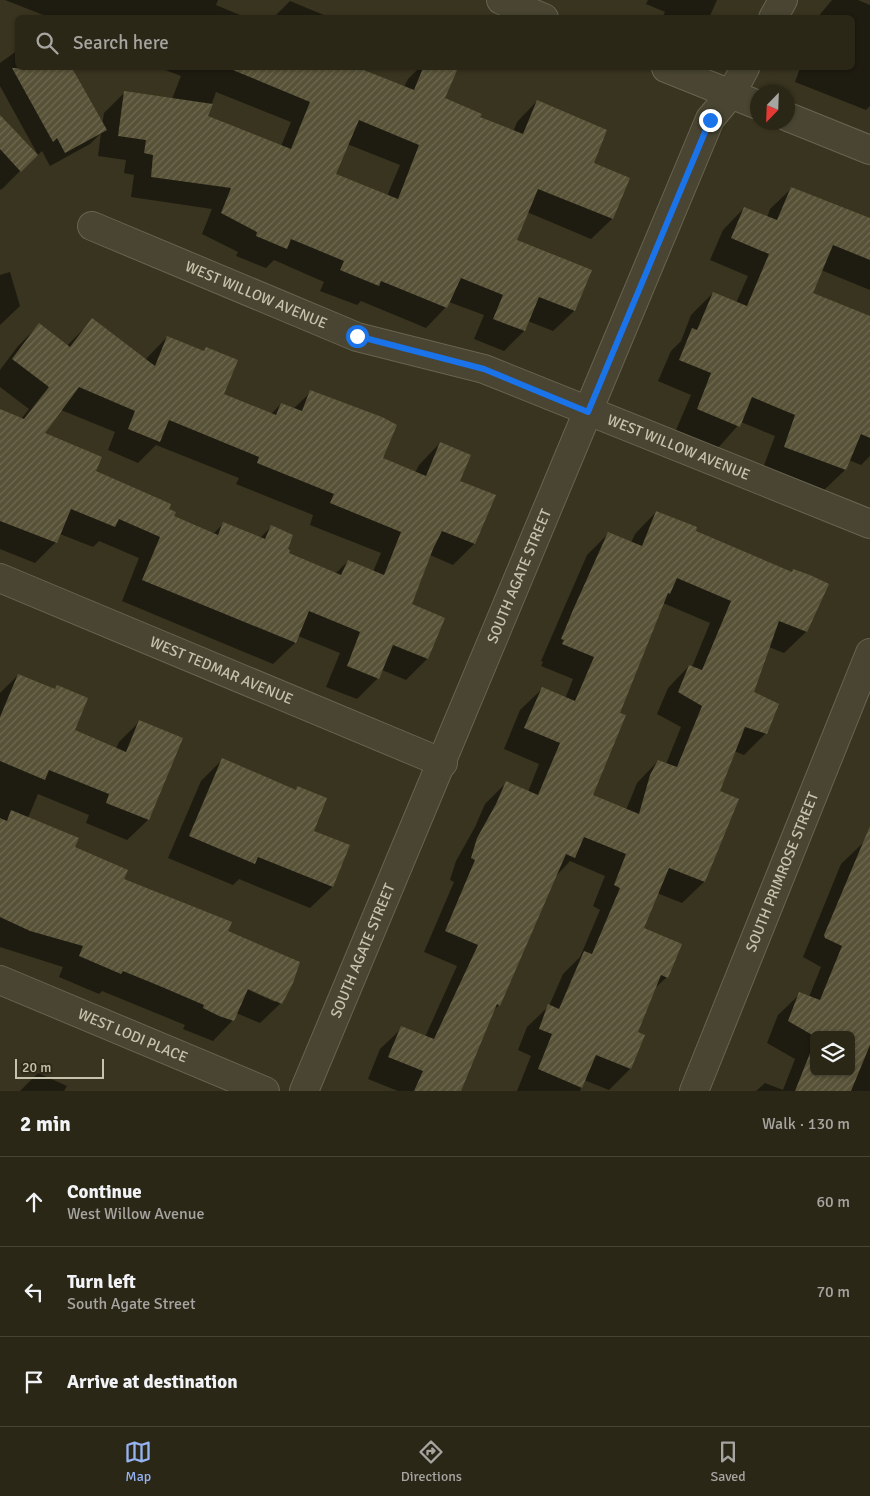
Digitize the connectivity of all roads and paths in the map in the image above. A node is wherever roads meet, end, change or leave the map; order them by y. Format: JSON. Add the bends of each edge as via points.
{"nodes":[{"id":1,"x":501,"y":0,"type":"edge"},
{"id":2,"x":783,"y":0,"type":"edge"},
{"id":3,"x":537,"y":15,"type":"edge"},
{"id":4,"x":775,"y":15,"type":"edge"},
{"id":5,"x":671,"y":70,"type":"edge"},
{"id":6,"x":744,"y":70,"type":"edge"},
{"id":7,"x":731,"y":94,"type":"junction"},
{"id":8,"x":750,"y":101,"type":"edge"},
{"id":9,"x":795,"y":119,"type":"edge"},
{"id":10,"x":870,"y":150,"type":"edge"},
{"id":11,"x":92,"y":226,"type":"dead end"},
{"id":12,"x":588,"y":412,"type":"junction"},
{"id":13,"x":870,"y":524,"type":"edge"},
{"id":14,"x":0,"y":578,"type":"edge"},
{"id":15,"x":870,"y":653,"type":"edge"},
{"id":16,"x":442,"y":763,"type":"junction"},
{"id":17,"x":0,"y":980,"type":"edge"},
{"id":18,"x":265,"y":1091,"type":"edge"},
{"id":19,"x":304,"y":1091,"type":"edge"},
{"id":20,"x":694,"y":1091,"type":"edge"}],
"edges":[{"from":1,"to":3,"type":"street"},
{"from":2,"to":4,"type":"street"},
{"from":5,"to":7,"type":"street"},
{"from":6,"to":7,"type":"street","name":"SOUTH AGATE STREET"},
{"from":7,"to":8,"type":"street"},
{"from":7,"to":12,"type":"street","name":"SOUTH AGATE STREET","via":[[710,120]]},
{"from":9,"to":10,"type":"street"},
{"from":11,"to":12,"type":"street","name":"WEST WILLOW AVENUE","via":[[357,336],[484,369]]},
{"from":12,"to":13,"type":"street","name":"WEST WILLOW AVENUE"},
{"from":12,"to":16,"type":"street","name":"SOUTH AGATE STREET"},
{"from":14,"to":16,"type":"street","name":"WEST TEDMAR AVENUE"},
{"from":15,"to":20,"type":"street","name":"SOUTH PRIMROSE STREET"},
{"from":16,"to":19,"type":"street","name":"SOUTH AGATE STREET"},
{"from":17,"to":18,"type":"street","name":"WEST LODI PLACE"}]}
